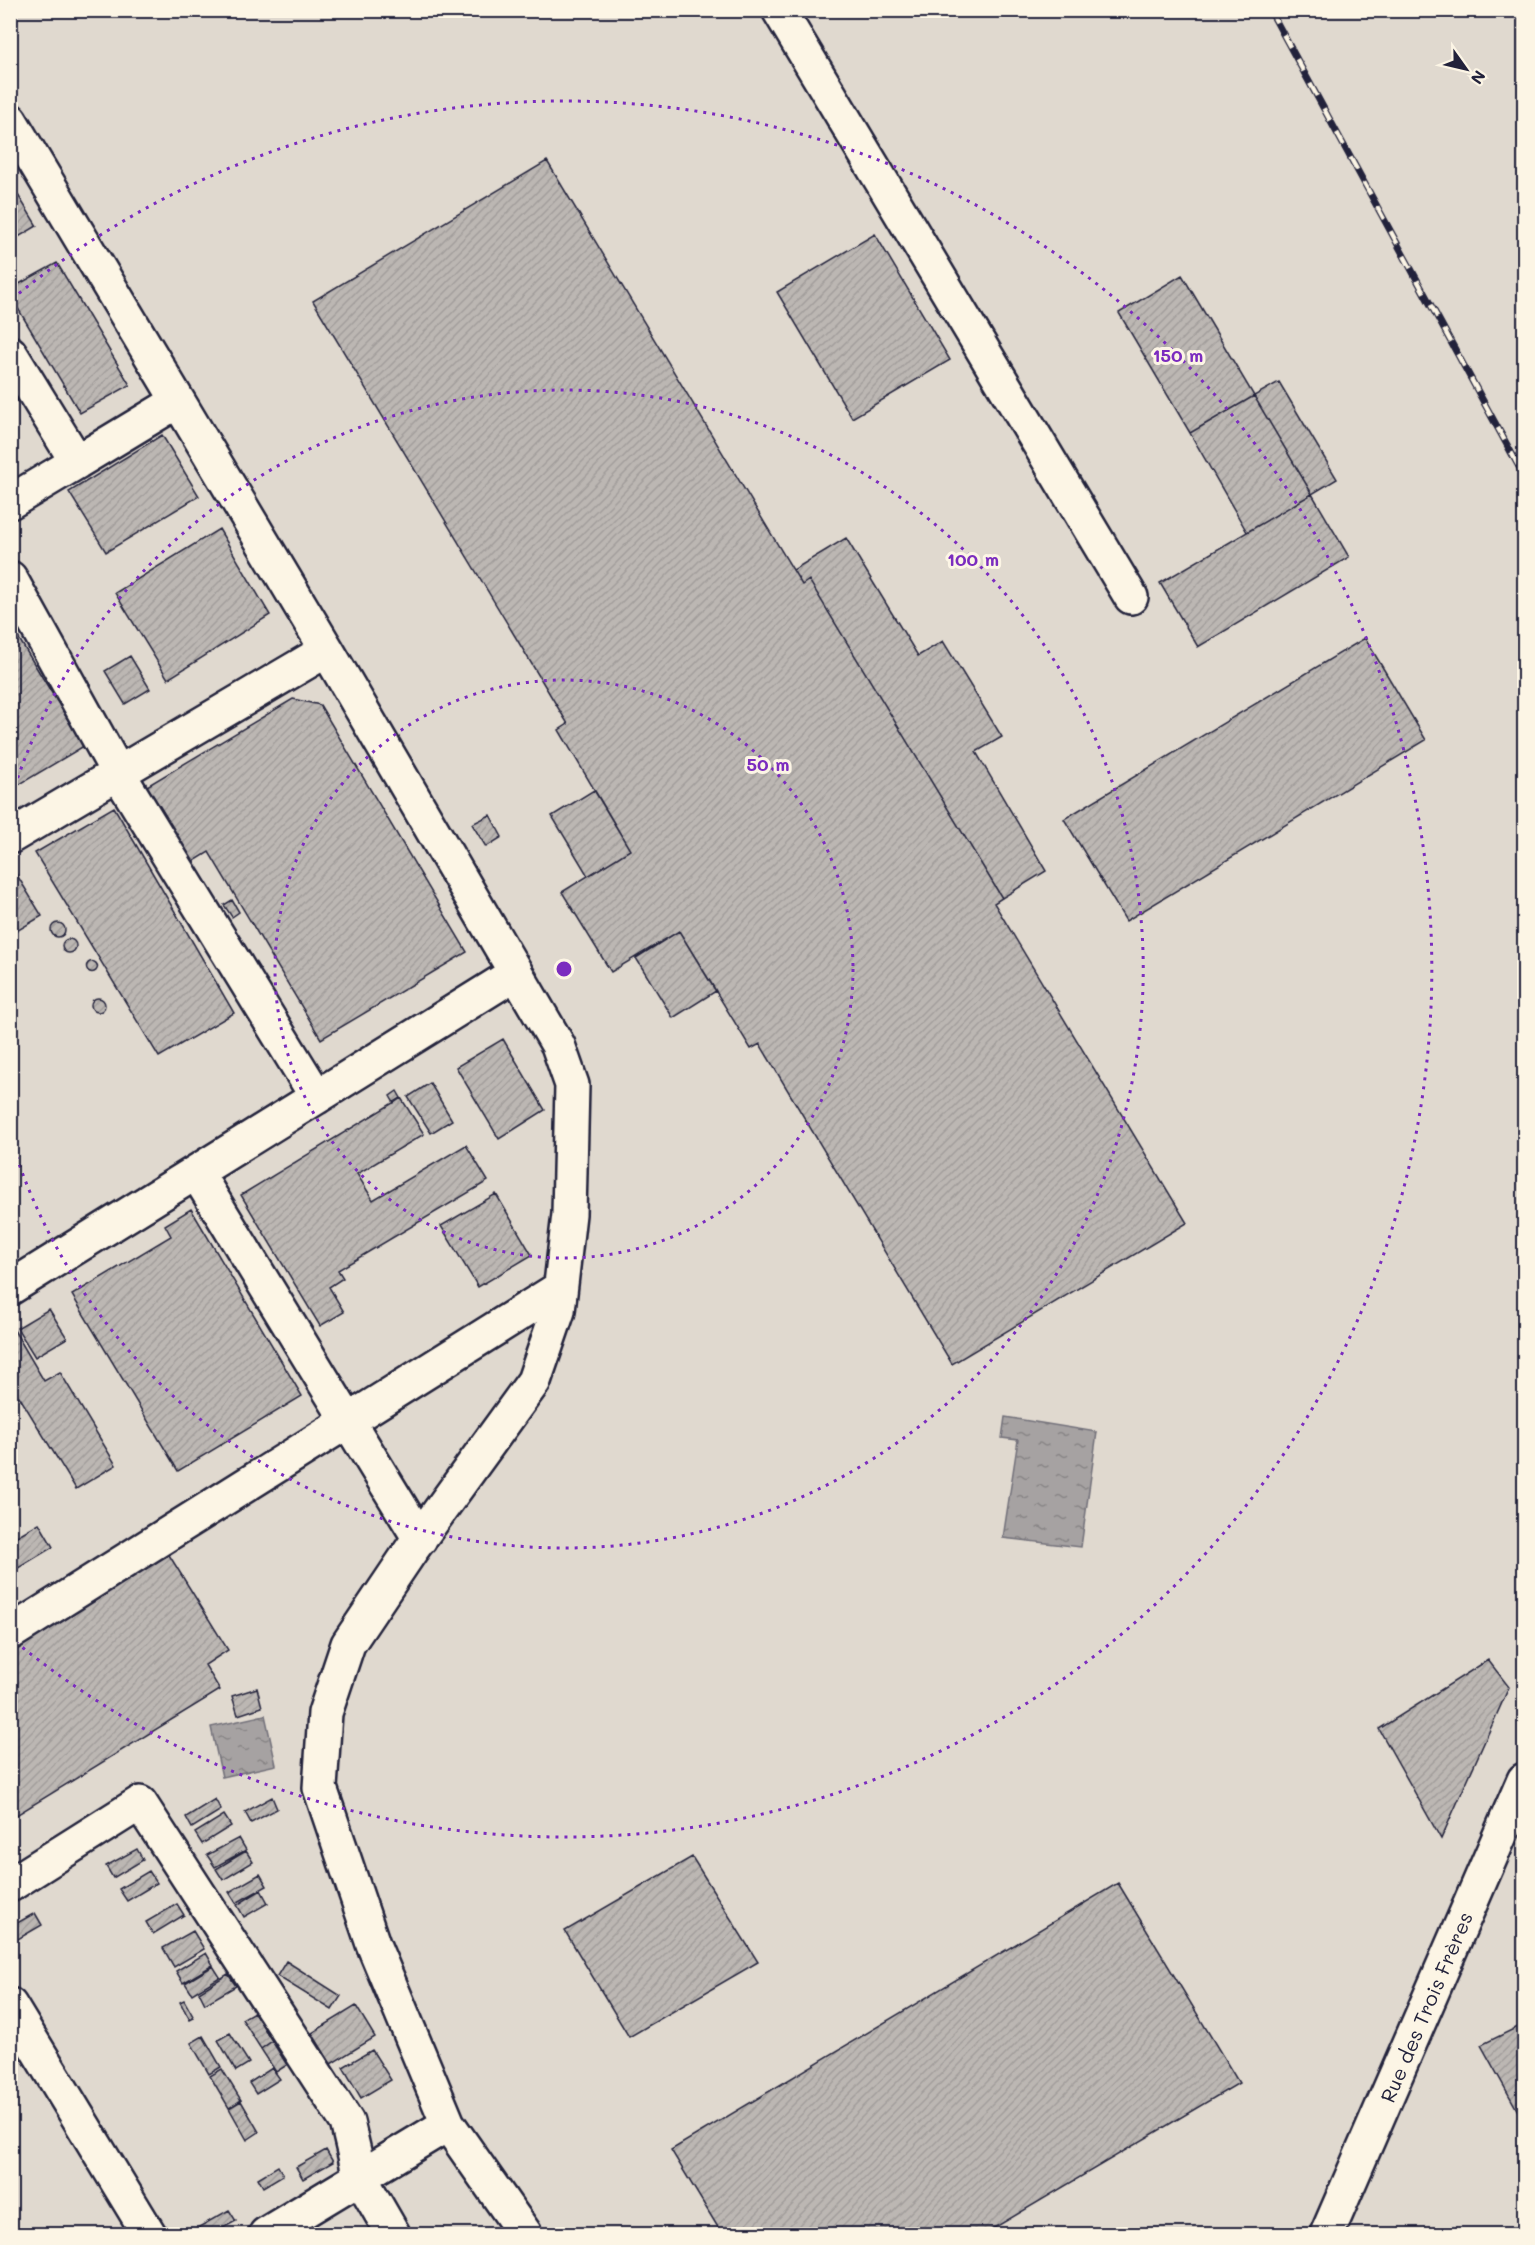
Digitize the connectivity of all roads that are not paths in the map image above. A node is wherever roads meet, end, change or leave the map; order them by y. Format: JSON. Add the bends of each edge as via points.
{"nodes":[{"id":1,"x":779,"y":10,"type":"edge"},
{"id":2,"x":10,"y":120,"type":"edge"},
{"id":3,"x":10,"y":353,"type":"edge"},
{"id":4,"x":178,"y":400,"type":"junction"},
{"id":5,"x":76,"y":462,"type":"junction"},
{"id":6,"x":10,"y":502,"type":"edge"},
{"id":7,"x":10,"y":578,"type":"edge"},
{"id":8,"x":1131,"y":597,"type":"dead end"},
{"id":9,"x":327,"y":650,"type":"junction"},
{"id":10,"x":118,"y":774,"type":"junction"},
{"id":11,"x":10,"y":837,"type":"edge"},
{"id":12,"x":516,"y":973,"type":"junction"},
{"id":13,"x":317,"y":1097,"type":"junction"},
{"id":14,"x":196,"y":1172,"type":"junction"},
{"id":15,"x":10,"y":1288,"type":"edge"},
{"id":16,"x":560,"y":1288,"type":"junction"},
{"id":17,"x":348,"y":1421,"type":"junction"},
{"id":18,"x":420,"y":1539,"type":"junction"},
{"id":19,"x":10,"y":1633,"type":"edge"},
{"id":20,"x":1524,"y":1780,"type":"edge"},
{"id":21,"x":10,"y":1885,"type":"edge"},
{"id":22,"x":10,"y":2005,"type":"edge"},
{"id":23,"x":448,"y":2124,"type":"junction"},
{"id":24,"x":360,"y":2177,"type":"junction"},
{"id":25,"x":149,"y":2235,"type":"edge"},
{"id":26,"x":266,"y":2235,"type":"edge"},
{"id":27,"x":393,"y":2235,"type":"edge"},
{"id":28,"x":525,"y":2235,"type":"edge"},
{"id":29,"x":1327,"y":2235,"type":"edge"}],
"edges":[{"from":1,"to":8,"type":"lane"},
{"from":2,"to":4,"type":"lane"},
{"from":3,"to":5,"type":"lane"},
{"from":4,"to":5,"type":"lane"},
{"from":4,"to":9,"type":"lane"},
{"from":5,"to":6,"type":"lane"},
{"from":7,"to":10,"type":"lane"},
{"from":9,"to":10,"type":"lane"},
{"from":9,"to":12,"type":"lane"},
{"from":10,"to":11,"type":"lane"},
{"from":10,"to":13,"type":"lane"},
{"from":12,"to":13,"type":"lane"},
{"from":12,"to":16,"type":"lane","via":[[558,1045],[572,1085],[569,1214]]},
{"from":13,"to":14,"type":"lane"},
{"from":14,"to":15,"type":"lane"},
{"from":14,"to":17,"type":"lane"},
{"from":16,"to":17,"type":"lane"},
{"from":16,"to":18,"type":"lane","via":[[558,1311],[534,1381]]},
{"from":17,"to":18,"type":"lane"},
{"from":17,"to":19,"type":"lane"},
{"from":18,"to":23,"type":"lane","via":[[348,1644],[325,1713],[320,1788],[373,1944]]},
{"from":20,"to":29,"type":"lane","name":"Rue des Trois Frères"},
{"from":21,"to":24,"type":"lane","via":[[140,1803],[347,2122]]},
{"from":22,"to":25,"type":"lane"},
{"from":23,"to":24,"type":"lane"},
{"from":23,"to":28,"type":"lane"},
{"from":24,"to":26,"type":"lane"},
{"from":24,"to":27,"type":"lane"}]}
